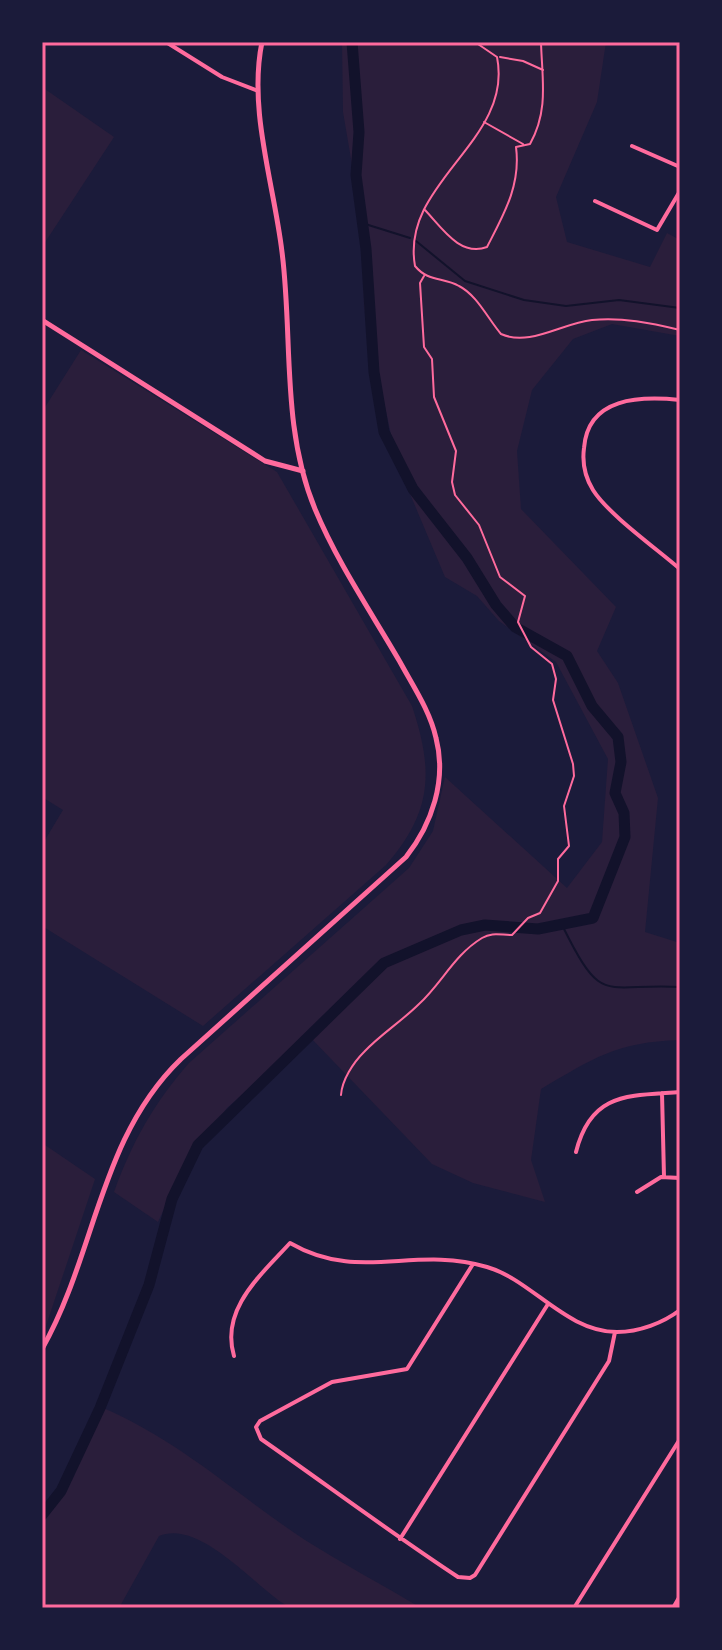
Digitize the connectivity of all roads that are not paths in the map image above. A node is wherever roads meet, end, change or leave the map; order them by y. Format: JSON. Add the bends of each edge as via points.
{"nodes":[{"id":1,"x":166,"y":42,"type":"edge"},
{"id":2,"x":262,"y":42,"type":"edge"},
{"id":3,"x":259,"y":91,"type":"junction"},
{"id":4,"x":632,"y":146,"type":"dead end"},
{"id":5,"x":680,"y":167,"type":"edge"},
{"id":6,"x":680,"y":191,"type":"edge"},
{"id":7,"x":595,"y":201,"type":"dead end"},
{"id":8,"x":42,"y":320,"type":"edge"},
{"id":9,"x":680,"y":400,"type":"edge"},
{"id":10,"x":303,"y":471,"type":"junction"},
{"id":11,"x":680,"y":569,"type":"edge"},
{"id":12,"x":680,"y":1092,"type":"edge"},
{"id":13,"x":662,"y":1093,"type":"junction"},
{"id":14,"x":576,"y":1152,"type":"dead end"},
{"id":15,"x":664,"y":1177,"type":"junction"},
{"id":16,"x":680,"y":1178,"type":"edge"},
{"id":17,"x":637,"y":1192,"type":"dead end"},
{"id":18,"x":473,"y":1264,"type":"junction"},
{"id":19,"x":548,"y":1304,"type":"junction"},
{"id":20,"x":680,"y":1310,"type":"edge"},
{"id":21,"x":615,"y":1332,"type":"junction"},
{"id":22,"x":42,"y":1349,"type":"edge"},
{"id":23,"x":234,"y":1356,"type":"dead end"},
{"id":24,"x":680,"y":1439,"type":"edge"},
{"id":25,"x":400,"y":1539,"type":"junction"},
{"id":26,"x":680,"y":1596,"type":"edge"},
{"id":27,"x":574,"y":1608,"type":"edge"},
{"id":28,"x":673,"y":1608,"type":"edge"}],
"edges":[{"from":1,"to":3,"type":"street","via":[[222,77]]},
{"from":2,"to":3,"type":"main road"},
{"from":3,"to":10,"type":"main road","via":[[283,253],[291,408]]},
{"from":4,"to":5,"type":"street"},
{"from":6,"to":7,"type":"street","via":[[657,230]]},
{"from":8,"to":10,"type":"main road","via":[[265,461]]},
{"from":9,"to":11,"type":"street","via":[[636,398],[612,405],[591,423],[583,454],[586,477],[596,495]]},
{"from":10,"to":22,"type":"main road","via":[[330,542],[432,723],[440,764],[436,799],[423,833],[406,857],[181,1059],[144,1101],[116,1152]]},
{"from":12,"to":13,"type":"street"},
{"from":13,"to":14,"type":"street","via":[[619,1098],[596,1110]]},
{"from":13,"to":15,"type":"street"},
{"from":15,"to":16,"type":"street"},
{"from":15,"to":17,"type":"street"},
{"from":18,"to":19,"type":"street","via":[[490,1268]]},
{"from":18,"to":23,"type":"street","via":[[433,1258],[338,1263],[290,1243],[235,1310],[229,1329]]},
{"from":18,"to":25,"type":"street","via":[[407,1369],[332,1382],[253,1426],[261,1439]]},
{"from":19,"to":21,"type":"street"},
{"from":19,"to":25,"type":"street"},
{"from":20,"to":21,"type":"street","via":[[653,1325]]},
{"from":21,"to":25,"type":"street","via":[[609,1361],[475,1575],[458,1577]]},
{"from":24,"to":27,"type":"street"},
{"from":26,"to":28,"type":"street"}]}
